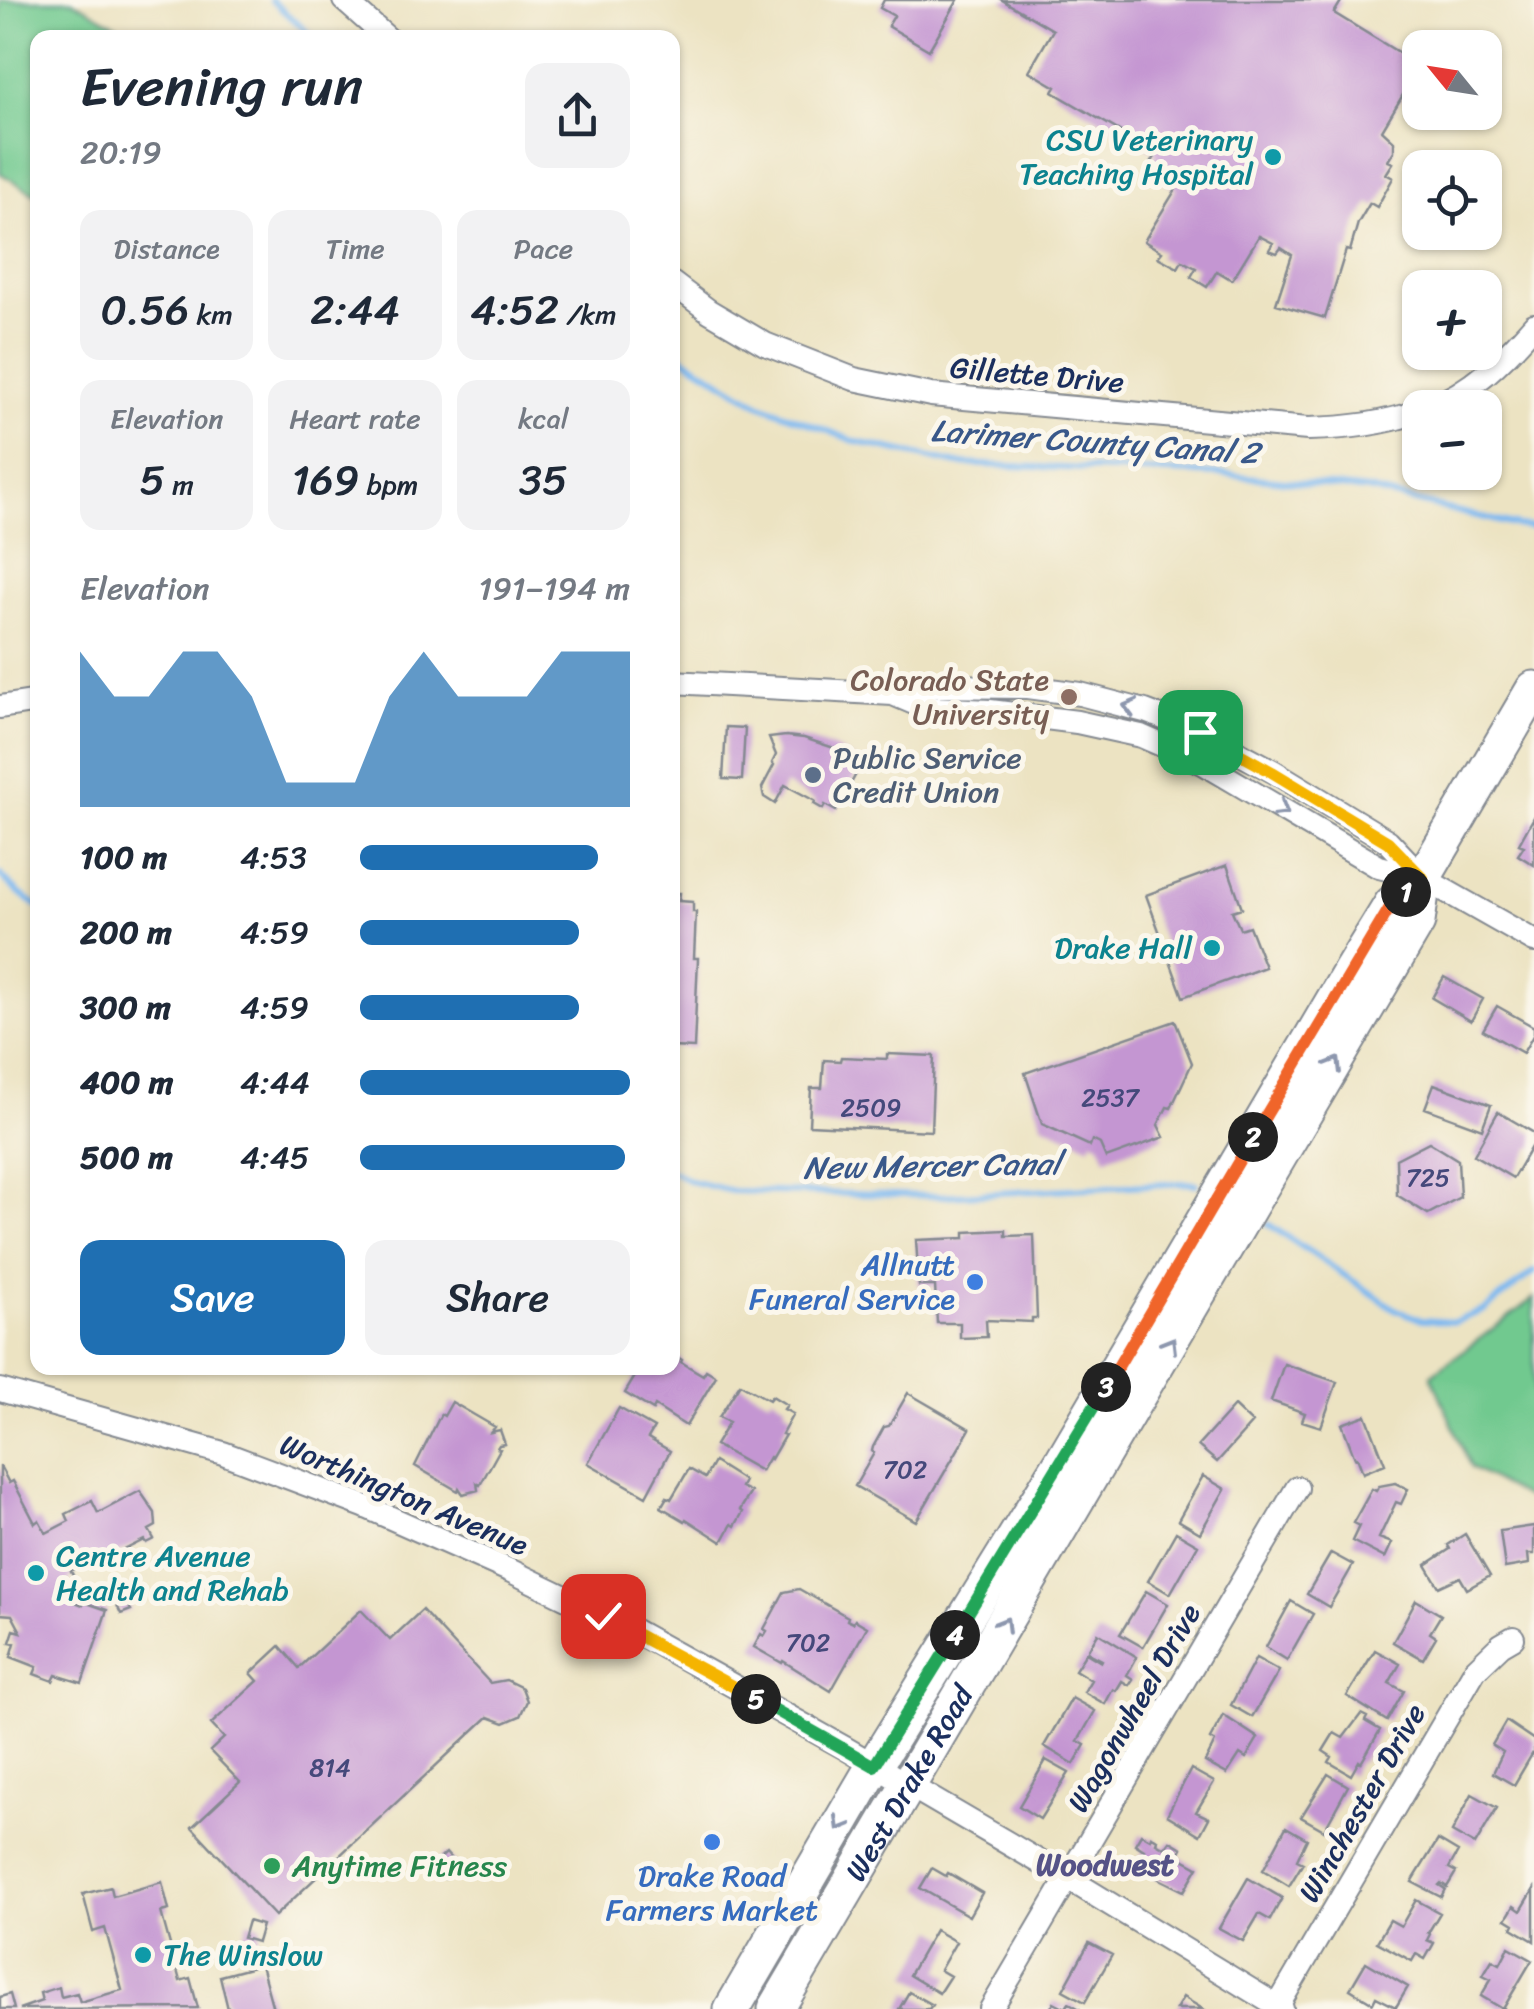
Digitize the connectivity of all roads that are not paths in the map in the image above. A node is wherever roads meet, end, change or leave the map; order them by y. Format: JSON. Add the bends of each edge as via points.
{"nodes":[{"id":1,"x":344,"y":0,"type":"edge"},
{"id":2,"x":379,"y":30,"type":"edge"},
{"id":3,"x":680,"y":289,"type":"edge"},
{"id":4,"x":1534,"y":325,"type":"edge"},
{"id":5,"x":1462,"y":390,"type":"edge"},
{"id":6,"x":1402,"y":417,"type":"edge"},
{"id":7,"x":680,"y":682,"type":"edge"},
{"id":8,"x":1534,"y":689,"type":"edge"},
{"id":9,"x":30,"y":701,"type":"edge"},
{"id":10,"x":0,"y":707,"type":"edge"},
{"id":11,"x":1423,"y":878,"type":"junction"},
{"id":12,"x":1534,"y":942,"type":"edge"},
{"id":13,"x":1273,"y":1103,"type":"junction"},
{"id":14,"x":1270,"y":1174,"type":"junction"},
{"id":15,"x":0,"y":1390,"type":"edge"},
{"id":16,"x":1297,"y":1488,"type":"dead end"},
{"id":17,"x":1513,"y":1638,"type":"dead end"},
{"id":18,"x":874,"y":1766,"type":"junction"},
{"id":19,"x":908,"y":1786,"type":"junction"},
{"id":20,"x":1069,"y":1878,"type":"junction"},
{"id":21,"x":1279,"y":2008,"type":"edge"},
{"id":22,"x":732,"y":2009,"type":"edge"},
{"id":23,"x":776,"y":2009,"type":"edge"},
{"id":24,"x":991,"y":2009,"type":"edge"}],
"edges":[{"from":1,"to":2,"type":"street"},
{"from":3,"to":6,"type":"street","name":"Gillette Drive","via":[[765,344],[854,379],[931,395],[1308,430]]},
{"from":4,"to":5,"type":"street"},
{"from":7,"to":11,"type":"street","via":[[892,694],[925,686],[1028,687],[1146,710],[1200,732],[1388,842]]},
{"from":8,"to":11,"type":"main road","name":"West Drake Road"},
{"from":9,"to":10,"type":"street"},
{"from":11,"to":12,"type":"street"},
{"from":11,"to":13,"type":"main road","name":"West Drake Road","via":[[1392,904]]},
{"from":14,"to":11,"type":"main road","name":"West Drake Road","one_way":true,"via":[[1417,922]]},
{"from":13,"to":14,"type":"main road","via":[[1259,1151]]},
{"from":13,"to":18,"type":"main road","name":"West Drake Road"},
{"from":19,"to":14,"type":"main road","name":"West Drake Road","one_way":true},
{"from":15,"to":18,"type":"street","name":"Worthington Avenue","via":[[223,1453],[403,1523],[635,1631]]},
{"from":16,"to":20,"type":"street","name":"Wagonwheel Drive"},
{"from":17,"to":21,"type":"street","name":"Winchester Drive","via":[[1475,1670]]},
{"from":18,"to":19,"type":"street","name":"Worthington Avenue"},
{"from":18,"to":22,"type":"main road","name":"West Drake Road","one_way":true},
{"from":19,"to":20,"type":"street","name":"Worthington Avenue"},
{"from":19,"to":23,"type":"main road","name":"West Drake Road"},
{"from":20,"to":21,"type":"street","name":"Worthington Avenue"},
{"from":20,"to":24,"type":"street","name":"Wagonwheel Drive"}]}
